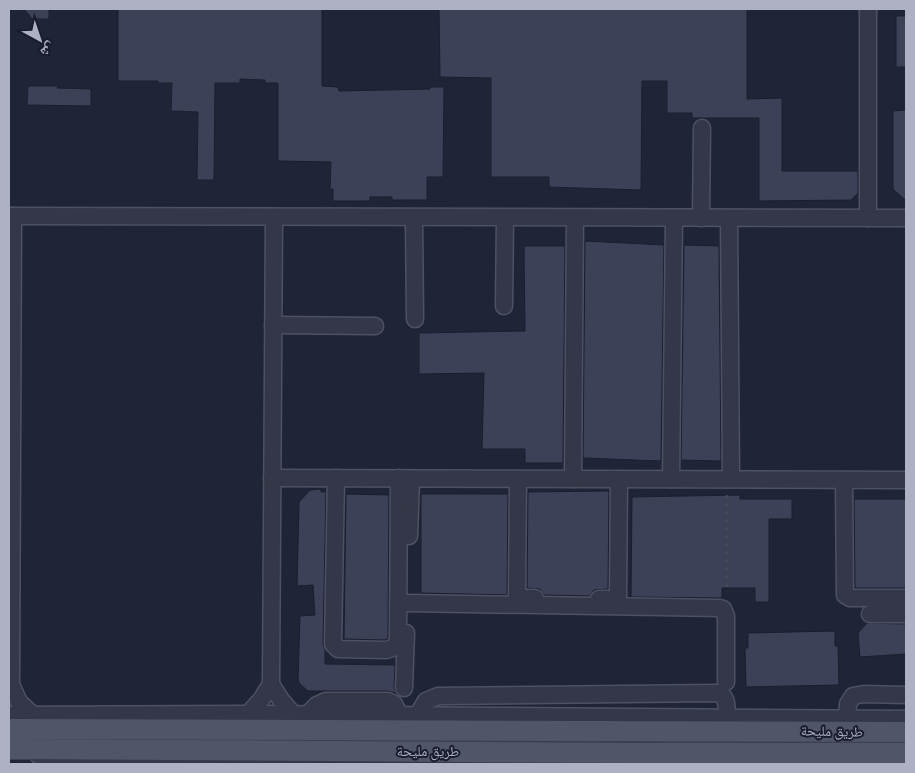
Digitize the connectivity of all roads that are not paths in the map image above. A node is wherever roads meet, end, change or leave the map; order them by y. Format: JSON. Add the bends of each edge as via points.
{"nodes":[{"id":1,"x":868,"y":9,"type":"edge"},
{"id":2,"x":702,"y":128,"type":"dead end"},
{"id":3,"x":11,"y":216,"type":"edge"},
{"id":4,"x":274,"y":216,"type":"junction"},
{"id":5,"x":414,"y":218,"type":"junction"},
{"id":6,"x":505,"y":218,"type":"junction"},
{"id":7,"x":574,"y":218,"type":"junction"},
{"id":8,"x":674,"y":218,"type":"junction"},
{"id":9,"x":701,"y":218,"type":"junction"},
{"id":10,"x":729,"y":218,"type":"junction"},
{"id":11,"x":868,"y":218,"type":"junction"},
{"id":12,"x":906,"y":218,"type":"edge"},
{"id":13,"x":504,"y":306,"type":"dead end"},
{"id":14,"x":415,"y":319,"type":"dead end"},
{"id":15,"x":274,"y":325,"type":"junction"},
{"id":16,"x":375,"y":326,"type":"dead end"},
{"id":17,"x":10,"y":346,"type":"edge"},
{"id":18,"x":10,"y":475,"type":"edge"},
{"id":19,"x":272,"y":478,"type":"junction"},
{"id":20,"x":336,"y":478,"type":"junction"},
{"id":21,"x":405,"y":478,"type":"junction"},
{"id":22,"x":518,"y":479,"type":"junction"},
{"id":23,"x":573,"y":479,"type":"junction"},
{"id":24,"x":619,"y":479,"type":"junction"},
{"id":25,"x":671,"y":479,"type":"junction"},
{"id":26,"x":729,"y":479,"type":"junction"},
{"id":27,"x":844,"y":480,"type":"junction"},
{"id":28,"x":906,"y":480,"type":"edge"},
{"id":29,"x":906,"y":598,"type":"edge"},
{"id":30,"x":407,"y":604,"type":"junction"},
{"id":31,"x":870,"y":614,"type":"dead end"},
{"id":32,"x":906,"y":614,"type":"edge"},
{"id":33,"x":726,"y":682,"type":"dead end"},
{"id":34,"x":271,"y":684,"type":"junction"},
{"id":35,"x":10,"y":687,"type":"edge"},
{"id":36,"x":404,"y":688,"type":"dead end"},
{"id":37,"x":906,"y":695,"type":"edge"},
{"id":38,"x":248,"y":714,"type":"junction"},
{"id":39,"x":9,"y":715,"type":"edge"},
{"id":40,"x":33,"y":715,"type":"junction"},
{"id":41,"x":300,"y":715,"type":"junction"},
{"id":42,"x":412,"y":719,"type":"junction"},
{"id":43,"x":727,"y":719,"type":"junction"},
{"id":44,"x":848,"y":719,"type":"junction"},
{"id":45,"x":906,"y":719,"type":"edge"},
{"id":46,"x":9,"y":728,"type":"edge"},
{"id":47,"x":906,"y":732,"type":"edge"},
{"id":48,"x":15,"y":749,"type":"edge"},
{"id":49,"x":785,"y":753,"type":"junction"},
{"id":50,"x":906,"y":753,"type":"edge"},
{"id":51,"x":630,"y":759,"type":"edge"},
{"id":52,"x":275,"y":764,"type":"edge"},
{"id":53,"x":290,"y":764,"type":"edge"},
{"id":54,"x":432,"y":764,"type":"edge"},
{"id":55,"x":440,"y":764,"type":"edge"},
{"id":56,"x":803,"y":764,"type":"edge"}],
"edges":[{"from":1,"to":11,"type":"street"},
{"from":2,"to":9,"type":"street"},
{"from":3,"to":4,"type":"street"},
{"from":3,"to":17,"type":"street"},
{"from":4,"to":5,"type":"street"},
{"from":4,"to":15,"type":"street"},
{"from":5,"to":6,"type":"street"},
{"from":5,"to":14,"type":"street"},
{"from":6,"to":7,"type":"street"},
{"from":6,"to":13,"type":"street"},
{"from":7,"to":8,"type":"street"},
{"from":7,"to":23,"type":"street"},
{"from":8,"to":9,"type":"street"},
{"from":8,"to":25,"type":"street"},
{"from":9,"to":10,"type":"street"},
{"from":10,"to":11,"type":"street"},
{"from":10,"to":26,"type":"street"},
{"from":11,"to":12,"type":"street"},
{"from":15,"to":16,"type":"street"},
{"from":15,"to":19,"type":"street"},
{"from":17,"to":18,"type":"street"},
{"from":18,"to":35,"type":"street"},
{"from":19,"to":20,"type":"street"},
{"from":19,"to":34,"type":"street"},
{"from":20,"to":21,"type":"street"},
{"from":20,"to":21,"type":"street","via":[[333,644],[338,649],[386,650],[396,647],[398,638]]},
{"from":21,"to":22,"type":"street"},
{"from":21,"to":30,"type":"street"},
{"from":22,"to":23,"type":"street"},
{"from":22,"to":24,"type":"street","via":[[518,597],[616,599]]},
{"from":23,"to":24,"type":"street"},
{"from":24,"to":25,"type":"street"},
{"from":25,"to":26,"type":"street"},
{"from":26,"to":27,"type":"street"},
{"from":27,"to":28,"type":"street"},
{"from":27,"to":29,"type":"street","via":[[845,595],[850,598]]},
{"from":30,"to":33,"type":"street","via":[[720,608],[724,609],[726,616]]},
{"from":30,"to":36,"type":"street"},
{"from":31,"to":32,"type":"street"},
{"from":34,"to":38,"type":"street"},
{"from":34,"to":41,"type":"street","via":[[281,700]]},
{"from":35,"to":40,"type":"street","via":[[19,702]]},
{"from":37,"to":44,"type":"street","via":[[853,696],[848,704]]},
{"from":38,"to":40,"type":"street"},
{"from":38,"to":41,"type":"street"},
{"from":39,"to":40,"type":"street"},
{"from":41,"to":42,"type":"street"},
{"from":42,"to":43,"type":"street"},
{"from":42,"to":43,"type":"street","via":[[426,701],[438,696],[717,693],[725,698]]},
{"from":42,"to":46,"type":"main road","name":"طريق مليحة"},
{"from":42,"to":47,"type":"main road","name":"طريق مليحة"},
{"from":43,"to":44,"type":"street"},
{"from":44,"to":45,"type":"street"},
{"from":48,"to":51,"type":"main road","name":"طريق مليحة"},
{"from":48,"to":52,"type":"street","via":[[57,759],[139,764]]},
{"from":49,"to":50,"type":"main road","name":"طريق مليحة"},
{"from":49,"to":51,"type":"main road","name":"طريق مليحة"},
{"from":49,"to":56,"type":"main road"},
{"from":52,"to":53,"type":"street"},
{"from":53,"to":54,"type":"street"},
{"from":54,"to":55,"type":"street"}]}
